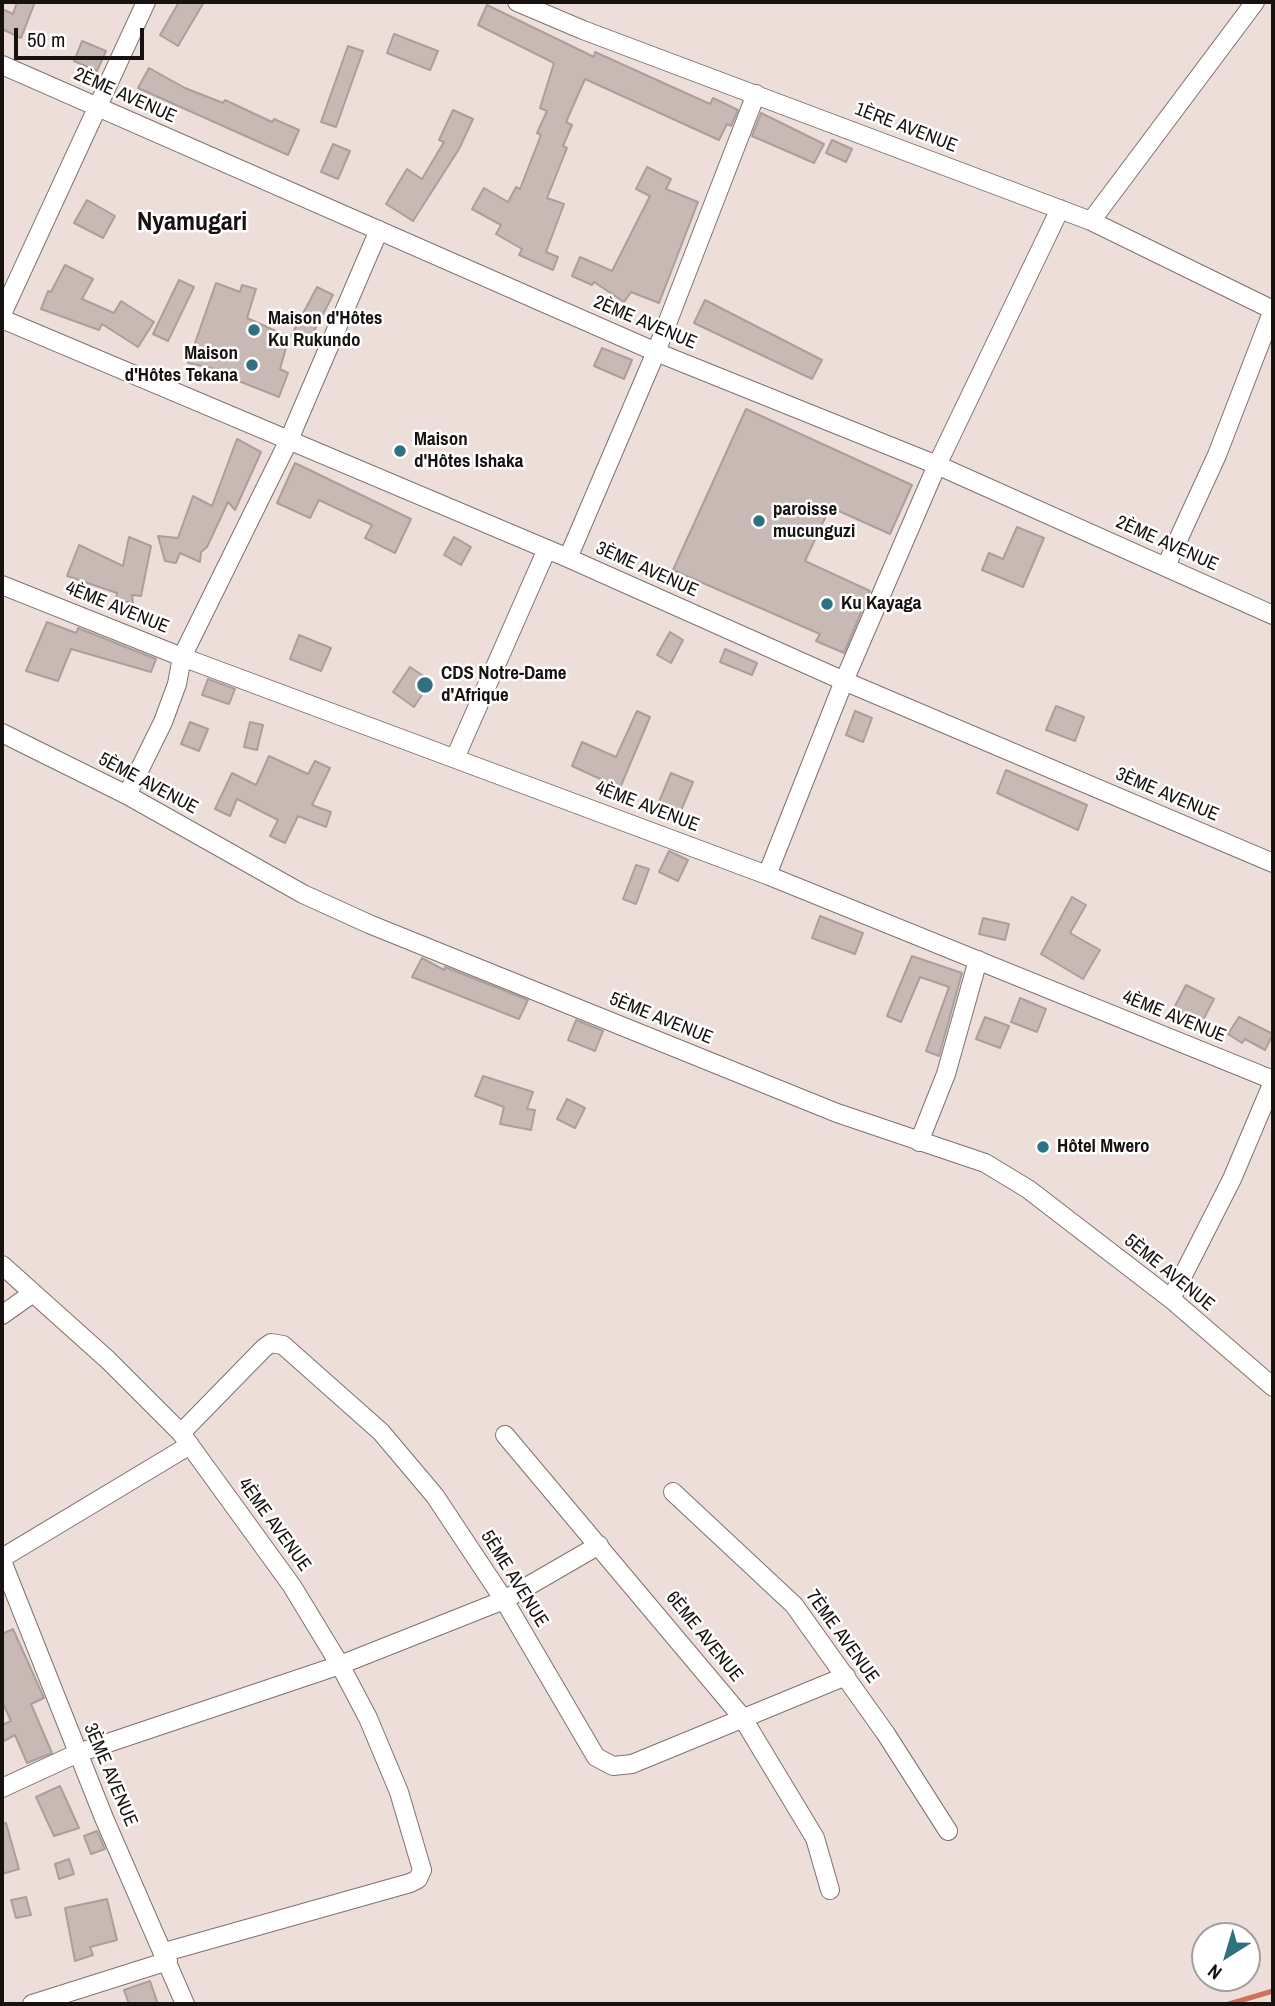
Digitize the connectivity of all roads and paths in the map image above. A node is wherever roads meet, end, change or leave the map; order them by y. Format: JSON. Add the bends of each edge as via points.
{"nodes":[{"id":1,"x":146,"y":2,"type":"edge"},
{"id":2,"x":517,"y":2,"type":"edge"},
{"id":3,"x":1255,"y":2,"type":"edge"},
{"id":4,"x":2,"y":65,"type":"edge"},
{"id":5,"x":757,"y":93,"type":"junction"},
{"id":6,"x":99,"y":108,"type":"junction"},
{"id":7,"x":1060,"y":209,"type":"junction"},
{"id":8,"x":1091,"y":221,"type":"junction"},
{"id":9,"x":379,"y":230,"type":"junction"},
{"id":10,"x":1273,"y":310,"type":"edge"},
{"id":11,"x":2,"y":314,"type":"edge"},
{"id":12,"x":2,"y":319,"type":"edge"},
{"id":13,"x":656,"y":352,"type":"junction"},
{"id":14,"x":288,"y":442,"type":"junction"},
{"id":15,"x":937,"y":465,"type":"junction"},
{"id":16,"x":547,"y":549,"type":"junction"},
{"id":17,"x":568,"y":558,"type":"junction"},
{"id":18,"x":1166,"y":566,"type":"junction"},
{"id":19,"x":2,"y":585,"type":"edge"},
{"id":20,"x":1273,"y":615,"type":"edge"},
{"id":21,"x":182,"y":657,"type":"junction"},
{"id":22,"x":844,"y":681,"type":"junction"},
{"id":23,"x":2,"y":733,"type":"edge"},
{"id":24,"x":455,"y":758,"type":"junction"},
{"id":25,"x":127,"y":795,"type":"junction"},
{"id":26,"x":1273,"y":863,"type":"edge"},
{"id":27,"x":767,"y":875,"type":"junction"},
{"id":28,"x":978,"y":960,"type":"junction"},
{"id":29,"x":1273,"y":1081,"type":"edge"},
{"id":30,"x":919,"y":1142,"type":"junction"},
{"id":31,"x":2,"y":1265,"type":"edge"},
{"id":32,"x":33,"y":1293,"type":"junction"},
{"id":33,"x":1171,"y":1299,"type":"junction"},
{"id":34,"x":2,"y":1315,"type":"edge"},
{"id":35,"x":1273,"y":1387,"type":"edge"},
{"id":36,"x":505,"y":1435,"type":"dead end"},
{"id":37,"x":186,"y":1439,"type":"junction"},
{"id":38,"x":673,"y":1492,"type":"dead end"},
{"id":39,"x":599,"y":1545,"type":"junction"},
{"id":40,"x":2,"y":1560,"type":"edge"},
{"id":41,"x":504,"y":1600,"type":"junction"},
{"id":42,"x":340,"y":1665,"type":"junction"},
{"id":43,"x":846,"y":1676,"type":"junction"},
{"id":44,"x":742,"y":1717,"type":"junction"},
{"id":45,"x":78,"y":1754,"type":"junction"},
{"id":46,"x":2,"y":1788,"type":"edge"},
{"id":47,"x":948,"y":1831,"type":"dead end"},
{"id":48,"x":830,"y":1890,"type":"dead end"},
{"id":49,"x":166,"y":1956,"type":"junction"},
{"id":50,"x":32,"y":2004,"type":"edge"},
{"id":51,"x":185,"y":2004,"type":"edge"}],
"edges":[{"from":1,"to":6,"type":"street"},
{"from":2,"to":5,"type":"street","name":"1ÈRE AVENUE"},
{"from":3,"to":8,"type":"street"},
{"from":4,"to":6,"type":"street","name":"2ÈME AVENUE"},
{"from":5,"to":7,"type":"street","name":"1ÈRE AVENUE"},
{"from":5,"to":13,"type":"street"},
{"from":6,"to":9,"type":"street","name":"2ÈME AVENUE"},
{"from":6,"to":11,"type":"street"},
{"from":7,"to":8,"type":"street","name":"1ÈRE AVENUE"},
{"from":7,"to":15,"type":"street"},
{"from":8,"to":10,"type":"street","name":"1ÈRE AVENUE"},
{"from":9,"to":13,"type":"street","name":"2ÈME AVENUE"},
{"from":9,"to":14,"type":"street"},
{"from":10,"to":18,"type":"street","via":[[1217,455]]},
{"from":12,"to":14,"type":"street","name":"3ÈME AVENUE"},
{"from":13,"to":15,"type":"street","name":"2ÈME AVENUE"},
{"from":13,"to":17,"type":"street"},
{"from":14,"to":16,"type":"street","name":"3ÈME AVENUE"},
{"from":14,"to":21,"type":"street"},
{"from":15,"to":18,"type":"street","name":"2ÈME AVENUE"},
{"from":15,"to":22,"type":"street"},
{"from":16,"to":17,"type":"street","name":"3ÈME AVENUE"},
{"from":16,"to":24,"type":"street"},
{"from":17,"to":22,"type":"street","name":"3ÈME AVENUE"},
{"from":18,"to":20,"type":"street","name":"2ÈME AVENUE"},
{"from":19,"to":21,"type":"street","name":"4ÈME AVENUE"},
{"from":21,"to":24,"type":"street","name":"4ÈME AVENUE"},
{"from":21,"to":25,"type":"street","via":[[163,722]]},
{"from":22,"to":26,"type":"street","name":"3ÈME AVENUE"},
{"from":22,"to":27,"type":"street"},
{"from":23,"to":25,"type":"street","name":"5ÈME AVENUE"},
{"from":24,"to":27,"type":"street","name":"4ÈME AVENUE"},
{"from":25,"to":30,"type":"street","name":"5ÈME AVENUE","via":[[303,894],[369,924]]},
{"from":27,"to":28,"type":"street","name":"4ÈME AVENUE"},
{"from":28,"to":29,"type":"street","name":"4ÈME AVENUE"},
{"from":28,"to":30,"type":"street","via":[[946,1074]]},
{"from":29,"to":33,"type":"street","via":[[1232,1179]]},
{"from":30,"to":33,"type":"street","name":"5ÈME AVENUE","via":[[985,1164],[1028,1189]]},
{"from":31,"to":32,"type":"street","name":"4ÈME AVENUE"},
{"from":32,"to":34,"type":"street"},
{"from":32,"to":37,"type":"street","name":"4ÈME AVENUE"},
{"from":33,"to":35,"type":"street","name":"5ÈME AVENUE"},
{"from":36,"to":39,"type":"street","name":"6ÈME AVENUE"},
{"from":37,"to":40,"type":"street"},
{"from":37,"to":41,"type":"street","name":"5ÈME AVENUE","via":[[271,1343],[283,1345],[381,1432],[435,1496]]},
{"from":37,"to":42,"type":"street","name":"4ÈME AVENUE","via":[[292,1586]]},
{"from":38,"to":43,"type":"street","name":"7ÈME AVENUE","via":[[794,1605]]},
{"from":39,"to":41,"type":"street"},
{"from":39,"to":44,"type":"street","name":"6ÈME AVENUE"},
{"from":40,"to":45,"type":"street","name":"3ÈME AVENUE"},
{"from":41,"to":42,"type":"street"},
{"from":41,"to":44,"type":"street","name":"5ÈME AVENUE","via":[[596,1757],[613,1766],[632,1764]]},
{"from":42,"to":45,"type":"street"},
{"from":42,"to":49,"type":"street","name":"4ÈME AVENUE","via":[[399,1791],[422,1870],[418,1879]]},
{"from":43,"to":44,"type":"street"},
{"from":43,"to":47,"type":"street","name":"7ÈME AVENUE"},
{"from":44,"to":48,"type":"street","name":"6ÈME AVENUE","via":[[815,1838]]},
{"from":45,"to":46,"type":"street"},
{"from":45,"to":49,"type":"street","name":"3ÈME AVENUE"},
{"from":49,"to":50,"type":"street"},
{"from":49,"to":51,"type":"street","name":"3ÈME AVENUE"}]}
